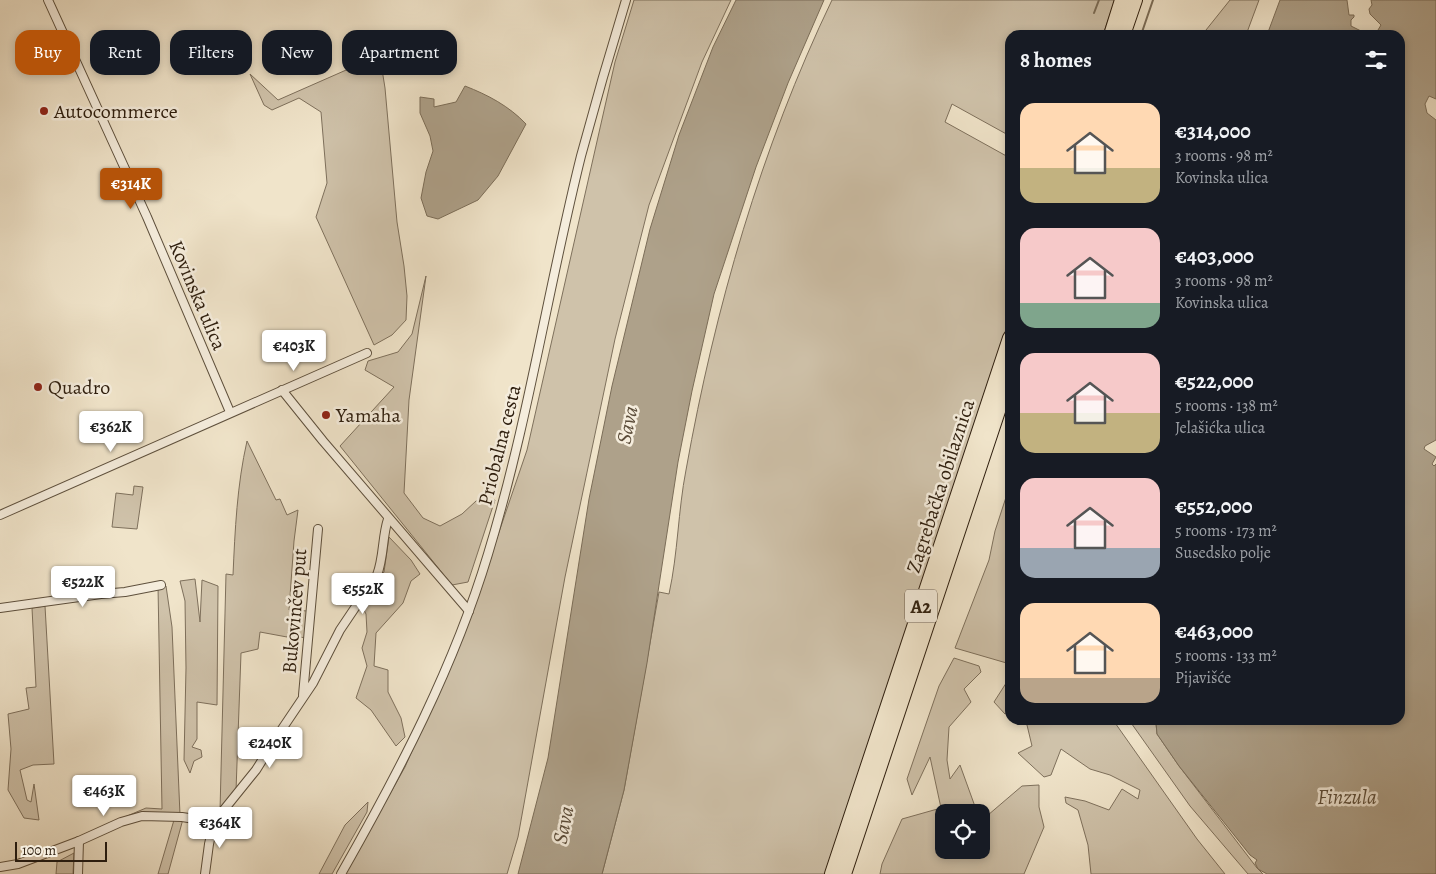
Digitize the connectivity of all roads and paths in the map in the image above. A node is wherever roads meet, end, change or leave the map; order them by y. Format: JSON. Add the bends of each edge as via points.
{"nodes":[{"id":1,"x":48,"y":0,"type":"edge"},
{"id":2,"x":626,"y":0,"type":"edge"},
{"id":3,"x":1122,"y":0,"type":"edge"},
{"id":4,"x":1135,"y":0,"type":"edge"},
{"id":5,"x":1113,"y":30,"type":"edge"},
{"id":6,"x":1125,"y":30,"type":"edge"},
{"id":7,"x":367,"y":353,"type":"dead end"},
{"id":8,"x":1005,"y":353,"type":"edge"},
{"id":9,"x":282,"y":390,"type":"junction"},
{"id":10,"x":1005,"y":390,"type":"edge"},
{"id":11,"x":230,"y":412,"type":"junction"},
{"id":12,"x":0,"y":515,"type":"edge"},
{"id":13,"x":388,"y":519,"type":"junction"},
{"id":14,"x":318,"y":528,"type":"dead end"},
{"id":15,"x":161,"y":584,"type":"dead end"},
{"id":16,"x":0,"y":608,"type":"edge"},
{"id":17,"x":469,"y":611,"type":"junction"},
{"id":18,"x":303,"y":697,"type":"junction"},
{"id":19,"x":214,"y":822,"type":"junction"},
{"id":20,"x":79,"y":841,"type":"junction"},
{"id":21,"x":0,"y":867,"type":"edge"},
{"id":22,"x":78,"y":874,"type":"edge"},
{"id":23,"x":205,"y":874,"type":"edge"},
{"id":24,"x":341,"y":874,"type":"edge"},
{"id":25,"x":832,"y":874,"type":"edge"},
{"id":26,"x":844,"y":874,"type":"edge"}],
"edges":[{"from":1,"to":11,"type":"street","name":"Kovinska ulica","via":[[147,217]]},
{"from":2,"to":17,"type":"street","name":"Priobalna cesta","via":[[581,157],[514,461]]},
{"from":3,"to":5,"type":"highway"},
{"from":4,"to":6,"type":"highway"},
{"from":7,"to":9,"type":"street"},
{"from":8,"to":25,"type":"highway","name":"Zagrebačka obilaznica","number":"A2"},
{"from":9,"to":11,"type":"street"},
{"from":9,"to":13,"type":"street"},
{"from":10,"to":26,"type":"highway","name":"Zagrebačka obilaznica","number":"A2"},
{"from":11,"to":12,"type":"street"},
{"from":13,"to":17,"type":"street"},
{"from":13,"to":18,"type":"street","via":[[377,575],[340,630]]},
{"from":14,"to":18,"type":"street","name":"Bukovinčev put"},
{"from":15,"to":16,"type":"street","via":[[125,592]]},
{"from":17,"to":24,"type":"street","name":"Priobalna cesta","via":[[416,735]]},
{"from":18,"to":19,"type":"street","via":[[248,782]]},
{"from":19,"to":20,"type":"street","via":[[142,816]]},
{"from":19,"to":23,"type":"street"},
{"from":20,"to":21,"type":"street","via":[[18,864]]},
{"from":20,"to":22,"type":"street"}]}
